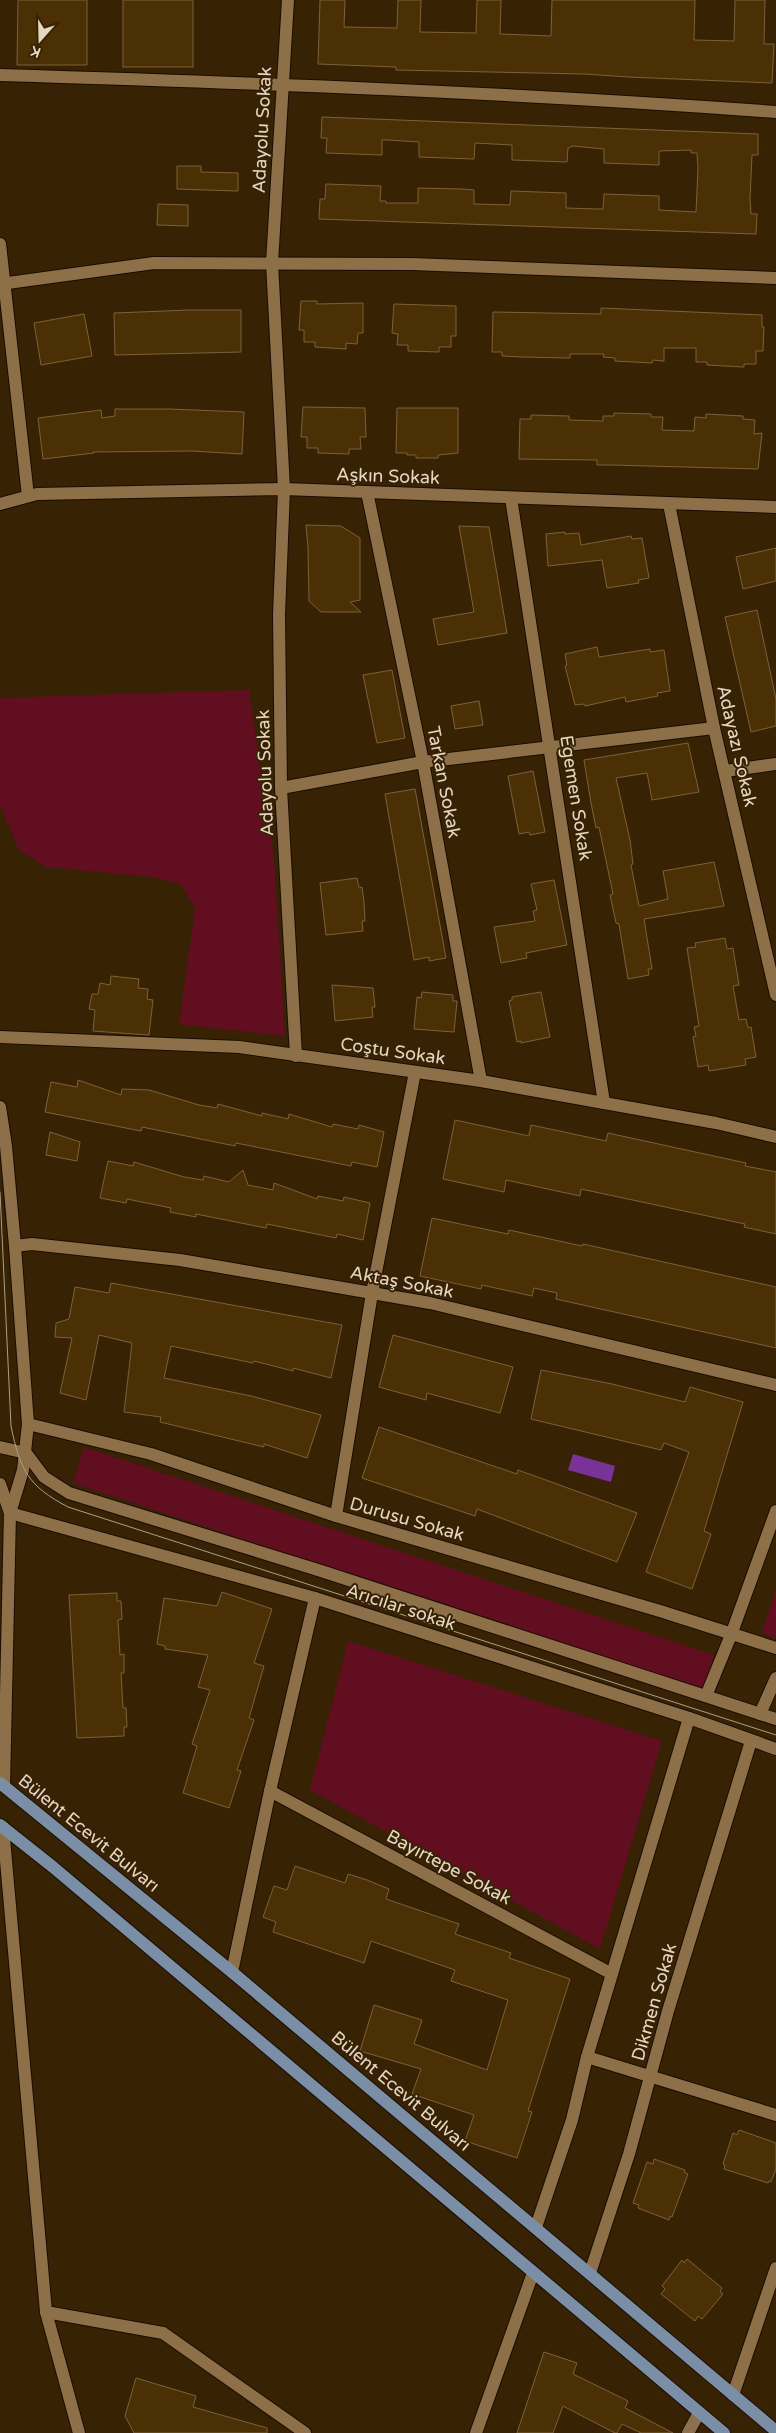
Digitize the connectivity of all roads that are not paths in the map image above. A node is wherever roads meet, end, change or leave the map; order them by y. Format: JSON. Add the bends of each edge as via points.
{"nodes":[{"id":1,"x":288,"y":0,"type":"edge"},
{"id":2,"x":0,"y":75,"type":"edge"},
{"id":3,"x":282,"y":83,"type":"junction"},
{"id":4,"x":776,"y":112,"type":"edge"},
{"id":5,"x":0,"y":244,"type":"edge"},
{"id":6,"x":272,"y":263,"type":"junction"},
{"id":7,"x":776,"y":278,"type":"edge"},
{"id":8,"x":2,"y":284,"type":"edge"},
{"id":9,"x":284,"y":489,"type":"junction"},
{"id":10,"x":367,"y":492,"type":"junction"},
{"id":11,"x":28,"y":496,"type":"junction"},
{"id":12,"x":511,"y":498,"type":"junction"},
{"id":13,"x":0,"y":504,"type":"edge"},
{"id":14,"x":669,"y":504,"type":"junction"},
{"id":15,"x":776,"y":507,"type":"edge"},
{"id":16,"x":714,"y":728,"type":"junction"},
{"id":17,"x":551,"y":747,"type":"junction"},
{"id":18,"x":424,"y":762,"type":"junction"},
{"id":19,"x":776,"y":764,"type":"edge"},
{"id":20,"x":725,"y":771,"type":"junction"},
{"id":21,"x":281,"y":788,"type":"junction"},
{"id":22,"x":776,"y":995,"type":"edge"},
{"id":23,"x":0,"y":1037,"type":"edge"},
{"id":24,"x":296,"y":1056,"type":"junction"},
{"id":25,"x":415,"y":1072,"type":"junction"},
{"id":26,"x":481,"y":1080,"type":"junction"},
{"id":27,"x":604,"y":1103,"type":"junction"},
{"id":28,"x":0,"y":1107,"type":"edge"},
{"id":29,"x":776,"y":1137,"type":"edge"},
{"id":30,"x":15,"y":1246,"type":"junction"},
{"id":31,"x":372,"y":1293,"type":"junction"},
{"id":32,"x":776,"y":1385,"type":"edge"},
{"id":33,"x":28,"y":1424,"type":"junction"},
{"id":34,"x":0,"y":1447,"type":"edge"},
{"id":35,"x":26,"y":1453,"type":"junction"},
{"id":36,"x":0,"y":1484,"type":"edge"},
{"id":37,"x":776,"y":1512,"type":"edge"},
{"id":38,"x":10,"y":1513,"type":"junction"},
{"id":39,"x":336,"y":1516,"type":"junction"},
{"id":40,"x":314,"y":1598,"type":"junction"},
{"id":41,"x":731,"y":1635,"type":"junction"},
{"id":42,"x":776,"y":1648,"type":"edge"},
{"id":43,"x":776,"y":1678,"type":"edge"},
{"id":44,"x":706,"y":1696,"type":"junction"},
{"id":45,"x":760,"y":1714,"type":"junction"},
{"id":46,"x":689,"y":1718,"type":"junction"},
{"id":47,"x":776,"y":1719,"type":"edge"},
{"id":48,"x":751,"y":1741,"type":"junction"},
{"id":49,"x":776,"y":1749,"type":"edge"},
{"id":50,"x":2,"y":1785,"type":"edge"},
{"id":51,"x":270,"y":1791,"type":"junction"},
{"id":52,"x":1,"y":1826,"type":"edge"},
{"id":53,"x":232,"y":1972,"type":"junction"},
{"id":54,"x":612,"y":1974,"type":"junction"},
{"id":55,"x":587,"y":2057,"type":"junction"},
{"id":56,"x":650,"y":2077,"type":"junction"},
{"id":57,"x":776,"y":2115,"type":"edge"},
{"id":58,"x":536,"y":2227,"type":"junction"},
{"id":59,"x":776,"y":2268,"type":"edge"},
{"id":60,"x":533,"y":2273,"type":"junction"},
{"id":61,"x":590,"y":2273,"type":"junction"},
{"id":62,"x":46,"y":2312,"type":"junction"},
{"id":63,"x":733,"y":2395,"type":"junction"},
{"id":64,"x":698,"y":2413,"type":"junction"},
{"id":65,"x":776,"y":2430,"type":"edge"},
{"id":66,"x":79,"y":2433,"type":"edge"},
{"id":67,"x":305,"y":2433,"type":"edge"},
{"id":68,"x":476,"y":2433,"type":"edge"},
{"id":69,"x":688,"y":2433,"type":"edge"},
{"id":70,"x":724,"y":2433,"type":"edge"}],
"edges":[{"from":1,"to":3,"type":"street","name":"Adayolu Sokak"},
{"from":2,"to":3,"type":"street"},
{"from":3,"to":4,"type":"street"},
{"from":3,"to":6,"type":"street","name":"Adayolu Sokak"},
{"from":5,"to":8,"type":"street"},
{"from":6,"to":7,"type":"street","via":[[412,264]]},
{"from":6,"to":8,"type":"street","via":[[154,263]]},
{"from":6,"to":9,"type":"street","name":"Adayolu Sokak"},
{"from":8,"to":11,"type":"street"},
{"from":9,"to":10,"type":"street","name":"Aşkın Sokak"},
{"from":9,"to":11,"type":"street","name":"Aşkın Sokak"},
{"from":9,"to":21,"type":"street","name":"Adayolu Sokak","via":[[279,615]]},
{"from":10,"to":12,"type":"street","name":"Aşkın Sokak"},
{"from":10,"to":18,"type":"street","name":"Tarkan Sokak"},
{"from":11,"to":13,"type":"street","name":"Aşkın Sokak"},
{"from":12,"to":14,"type":"street","name":"Aşkın Sokak"},
{"from":12,"to":17,"type":"street","name":"Egemen Sokak"},
{"from":14,"to":15,"type":"street","name":"Aşkın Sokak"},
{"from":14,"to":16,"type":"street","name":"Adayazı Sokak"},
{"from":16,"to":17,"type":"street"},
{"from":16,"to":20,"type":"street","name":"Adayazı Sokak"},
{"from":17,"to":18,"type":"street"},
{"from":17,"to":27,"type":"street","name":"Egemen Sokak"},
{"from":18,"to":21,"type":"street"},
{"from":18,"to":26,"type":"street","name":"Tarkan Sokak"},
{"from":19,"to":20,"type":"street"},
{"from":20,"to":22,"type":"street","name":"Adayazı Sokak"},
{"from":21,"to":24,"type":"street","name":"Adayolu Sokak"},
{"from":23,"to":24,"type":"street","name":"Coştu Sokak","via":[[239,1047]]},
{"from":24,"to":25,"type":"street","name":"Coştu Sokak"},
{"from":25,"to":26,"type":"street","name":"Coştu Sokak"},
{"from":25,"to":31,"type":"street"},
{"from":26,"to":27,"type":"street","name":"Coştu Sokak"},
{"from":27,"to":29,"type":"street","name":"Coştu Sokak"},
{"from":28,"to":30,"type":"street"},
{"from":30,"to":31,"type":"street","name":"Aktaş Sokak","via":[[32,1244],[180,1260]]},
{"from":30,"to":33,"type":"street"},
{"from":31,"to":32,"type":"street","name":"Aktaş Sokak","via":[[430,1303]]},
{"from":31,"to":39,"type":"street"},
{"from":33,"to":35,"type":"street"},
{"from":33,"to":39,"type":"street","name":"Durusu Sokak","via":[[151,1454]]},
{"from":34,"to":35,"type":"street"},
{"from":35,"to":38,"type":"street"},
{"from":35,"to":44,"type":"street","via":[[44,1477],[69,1493]]},
{"from":36,"to":38,"type":"street"},
{"from":37,"to":41,"type":"street"},
{"from":38,"to":40,"type":"street","name":"Arıcılar sokak"},
{"from":38,"to":50,"type":"street"},
{"from":39,"to":41,"type":"street","name":"Durusu Sokak"},
{"from":40,"to":46,"type":"street","name":"Arıcılar sokak"},
{"from":40,"to":51,"type":"street"},
{"from":41,"to":42,"type":"street","name":"Durusu Sokak"},
{"from":41,"to":44,"type":"street"},
{"from":43,"to":45,"type":"street"},
{"from":44,"to":45,"type":"street"},
{"from":45,"to":47,"type":"street"},
{"from":46,"to":48,"type":"street","name":"Arıcılar sokak"},
{"from":46,"to":54,"type":"street"},
{"from":48,"to":49,"type":"street","name":"Arıcılar sokak"},
{"from":48,"to":56,"type":"street","name":"Dikmen Sokak"},
{"from":50,"to":53,"type":"main road","name":"Bülent Ecevit Bulvarı"},
{"from":51,"to":53,"type":"street"},
{"from":51,"to":54,"type":"street","name":"Bayırtepe Sokak"},
{"from":52,"to":60,"type":"main road"},
{"from":52,"to":62,"type":"street"},
{"from":53,"to":58,"type":"main road","name":"Bülent Ecevit Bulvarı"},
{"from":54,"to":55,"type":"street"},
{"from":55,"to":56,"type":"street"},
{"from":55,"to":58,"type":"street","via":[[572,2120]]},
{"from":56,"to":57,"type":"street"},
{"from":56,"to":61,"type":"street","name":"Dikmen Sokak","via":[[630,2154]]},
{"from":58,"to":61,"type":"main road","name":"Bülent Ecevit Bulvarı"},
{"from":59,"to":63,"type":"street"},
{"from":60,"to":64,"type":"main road"},
{"from":60,"to":68,"type":"street"},
{"from":61,"to":63,"type":"main road","name":"Bülent Ecevit Bulvarı"},
{"from":62,"to":66,"type":"street"},
{"from":62,"to":67,"type":"street","via":[[163,2334]]},
{"from":63,"to":65,"type":"main road","name":"Bülent Ecevit Bulvarı"},
{"from":64,"to":69,"type":"street"},
{"from":64,"to":70,"type":"main road"}]}
